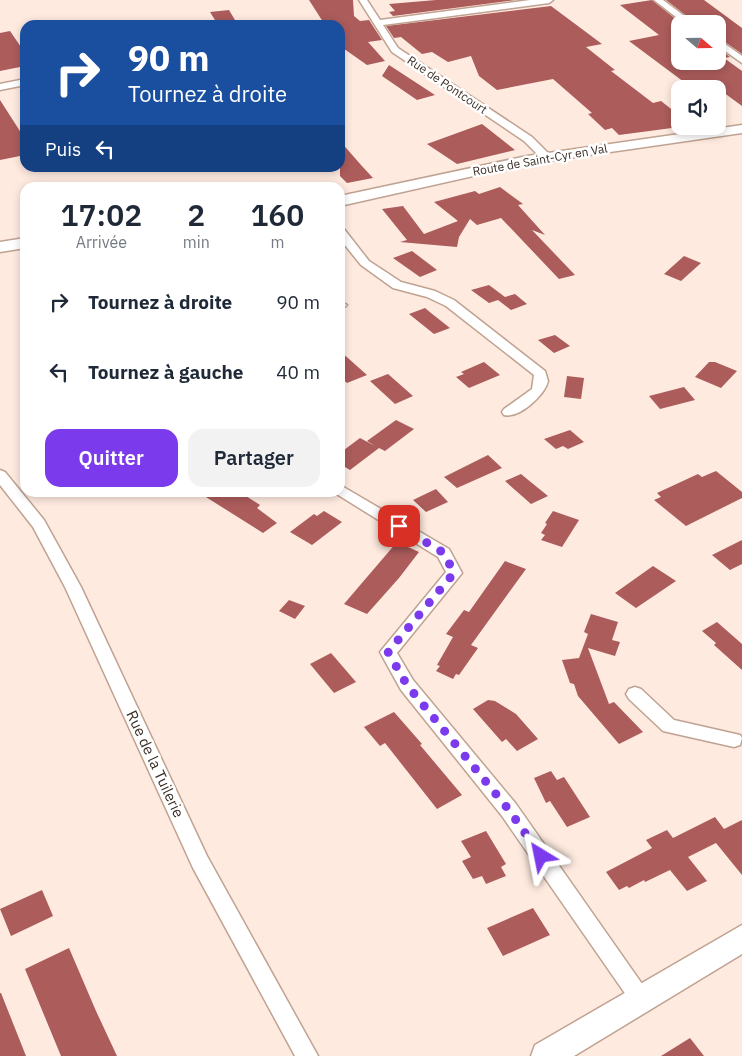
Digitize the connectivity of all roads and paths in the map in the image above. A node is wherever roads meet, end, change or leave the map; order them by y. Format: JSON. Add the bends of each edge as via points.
{"nodes":[{"id":1,"x":363,"y":0,"type":"edge"},
{"id":2,"x":549,"y":0,"type":"edge"},
{"id":3,"x":658,"y":0,"type":"edge"},
{"id":4,"x":679,"y":15,"type":"edge"},
{"id":5,"x":379,"y":24,"type":"junction"},
{"id":6,"x":726,"y":48,"type":"edge"},
{"id":7,"x":742,"y":60,"type":"edge"},
{"id":8,"x":20,"y":83,"type":"edge"},
{"id":9,"x":0,"y":87,"type":"edge"},
{"id":10,"x":742,"y":129,"type":"edge"},
{"id":11,"x":546,"y":157,"type":"junction"},
{"id":12,"x":345,"y":200,"type":"edge"},
{"id":13,"x":345,"y":237,"type":"edge"},
{"id":14,"x":20,"y":244,"type":"edge"},
{"id":15,"x":0,"y":246,"type":"edge"},
{"id":16,"x":509,"y":412,"type":"dead end"},
{"id":17,"x":0,"y":475,"type":"edge"},
{"id":18,"x":345,"y":493,"type":"edge"},
{"id":19,"x":635,"y":694,"type":"dead end"},
{"id":20,"x":734,"y":740,"type":"dead end"},
{"id":21,"x":742,"y":938,"type":"edge"},
{"id":22,"x":640,"y":998,"type":"junction"},
{"id":23,"x":307,"y":1056,"type":"edge"},
{"id":24,"x":546,"y":1056,"type":"edge"}],
"edges":[{"from":1,"to":5,"type":"street","name":"Rue de Pontcourt"},
{"from":2,"to":5,"type":"street"},
{"from":3,"to":4,"type":"street"},
{"from":5,"to":11,"type":"street","name":"Rue de Pontcourt","via":[[395,50],[528,139]]},
{"from":6,"to":7,"type":"street"},
{"from":8,"to":9,"type":"street"},
{"from":10,"to":11,"type":"street","name":"Route de Saint-Cyr en Val"},
{"from":11,"to":12,"type":"street","name":"Route de Saint-Cyr en Val"},
{"from":13,"to":16,"type":"street","via":[[365,263],[397,285],[442,298],[540,374],[541,389]]},
{"from":14,"to":15,"type":"street"},
{"from":17,"to":23,"type":"street","name":"Rue de la Tuilerie","via":[[40,524],[73,586],[200,862]]},
{"from":18,"to":22,"type":"street","via":[[444,553],[454,573],[388,652],[407,685],[509,810]]},
{"from":19,"to":20,"type":"street","via":[[669,726]]},
{"from":21,"to":22,"type":"street"},
{"from":22,"to":24,"type":"street"}]}
